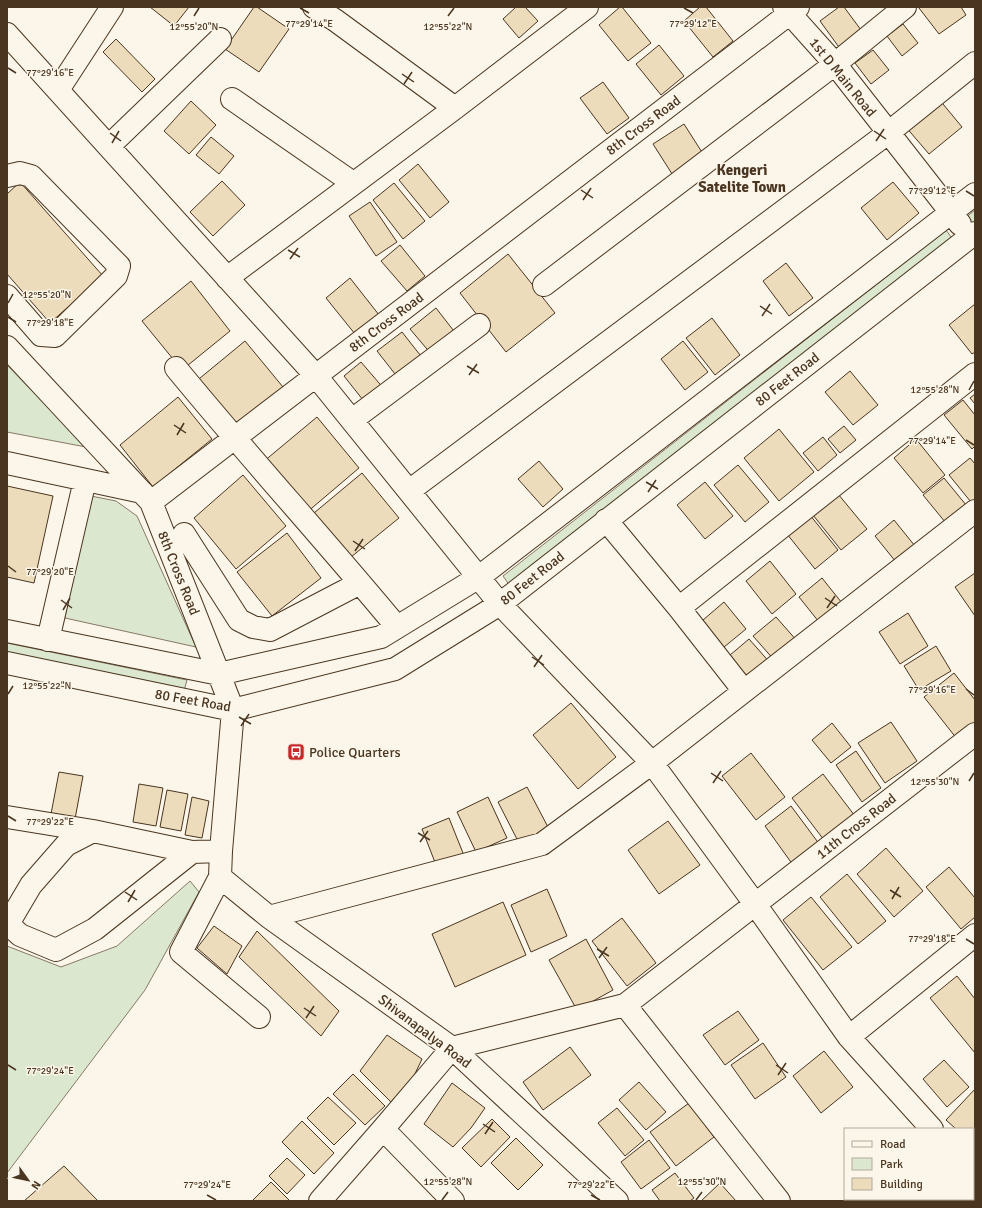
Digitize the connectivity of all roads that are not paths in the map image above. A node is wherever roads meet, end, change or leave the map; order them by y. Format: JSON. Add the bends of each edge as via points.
{"nodes":[{"id":1,"x":112,"y":7,"type":"edge"},
{"id":2,"x":314,"y":7,"type":"edge"},
{"id":3,"x":587,"y":7,"type":"edge"},
{"id":4,"x":906,"y":7,"type":"edge"},
{"id":5,"x":790,"y":9,"type":"edge"},
{"id":6,"x":7,"y":34,"type":"edge"},
{"id":7,"x":220,"y":39,"type":"dead end"},
{"id":8,"x":975,"y":63,"type":"edge"},
{"id":9,"x":835,"y":64,"type":"junction"},
{"id":10,"x":58,"y":90,"type":"junction"},
{"id":11,"x":232,"y":99,"type":"dead end"},
{"id":12,"x":455,"y":108,"type":"junction"},
{"id":13,"x":888,"y":133,"type":"junction"},
{"id":14,"x":108,"y":146,"type":"junction"},
{"id":15,"x":7,"y":176,"type":"edge"},
{"id":16,"x":353,"y":183,"type":"junction"},
{"id":17,"x":975,"y":194,"type":"edge"},
{"id":18,"x":951,"y":213,"type":"junction"},
{"id":19,"x":973,"y":238,"type":"edge"},
{"id":20,"x":227,"y":278,"type":"junction"},
{"id":21,"x":544,"y":285,"type":"dead end"},
{"id":22,"x":7,"y":296,"type":"edge"},
{"id":23,"x":479,"y":325,"type":"dead end"},
{"id":24,"x":7,"y":347,"type":"edge"},
{"id":25,"x":176,"y":368,"type":"dead end"},
{"id":26,"x":975,"y":374,"type":"edge"},
{"id":27,"x":316,"y":376,"type":"junction"},
{"id":28,"x":352,"y":420,"type":"junction"},
{"id":29,"x":234,"y":439,"type":"junction"},
{"id":30,"x":7,"y":463,"type":"edge"},
{"id":31,"x":85,"y":480,"type":"junction"},
{"id":32,"x":409,"y":491,"type":"junction"},
{"id":33,"x":146,"y":497,"type":"junction"},
{"id":34,"x":975,"y":511,"type":"edge"},
{"id":35,"x":606,"y":520,"type":"junction"},
{"id":36,"x":184,"y":534,"type":"dead end"},
{"id":37,"x":479,"y":577,"type":"junction"},
{"id":38,"x":360,"y":583,"type":"junction"},
{"id":39,"x":500,"y":604,"type":"junction"},
{"id":40,"x":679,"y":608,"type":"junction"},
{"id":41,"x":396,"y":627,"type":"junction"},
{"id":42,"x":7,"y":631,"type":"edge"},
{"id":43,"x":48,"y":640,"type":"junction"},
{"id":44,"x":7,"y":663,"type":"edge"},
{"id":45,"x":219,"y":674,"type":"junction"},
{"id":46,"x":744,"y":691,"type":"junction"},
{"id":47,"x":233,"y":710,"type":"junction"},
{"id":48,"x":975,"y":734,"type":"edge"},
{"id":49,"x":652,"y":763,"type":"junction"},
{"id":50,"x":7,"y":818,"type":"edge"},
{"id":51,"x":93,"y":831,"type":"junction"},
{"id":52,"x":221,"y":851,"type":"junction"},
{"id":53,"x":192,"y":852,"type":"junction"},
{"id":54,"x":220,"y":877,"type":"junction"},
{"id":55,"x":756,"y":904,"type":"junction"},
{"id":56,"x":268,"y":917,"type":"junction"},
{"id":57,"x":8,"y":923,"type":"edge"},
{"id":58,"x":975,"y":935,"type":"edge"},
{"id":59,"x":625,"y":1005,"type":"junction"},
{"id":60,"x":259,"y":1017,"type":"dead end"},
{"id":61,"x":849,"y":1037,"type":"junction"},
{"id":62,"x":452,"y":1048,"type":"junction"},
{"id":63,"x":931,"y":1128,"type":"edge"},
{"id":64,"x":383,"y":1130,"type":"junction"},
{"id":65,"x":330,"y":1197,"type":"edge"},
{"id":66,"x":453,"y":1201,"type":"edge"},
{"id":67,"x":617,"y":1201,"type":"edge"},
{"id":68,"x":779,"y":1201,"type":"edge"}],
"edges":[{"from":1,"to":10,"type":"street"},
{"from":2,"to":12,"type":"street"},
{"from":3,"to":12,"type":"street"},
{"from":4,"to":9,"type":"street"},
{"from":5,"to":9,"type":"street","name":"1st D Main Road"},
{"from":5,"to":27,"type":"street","name":"8th Cross Road"},
{"from":6,"to":10,"type":"street"},
{"from":7,"to":14,"type":"street"},
{"from":8,"to":13,"type":"street"},
{"from":9,"to":13,"type":"street","name":"1st D Main Road"},
{"from":9,"to":21,"type":"street"},
{"from":10,"to":14,"type":"street"},
{"from":11,"to":16,"type":"street"},
{"from":12,"to":16,"type":"street"},
{"from":13,"to":18,"type":"street","name":"1st D Main Road"},
{"from":13,"to":32,"type":"street"},
{"from":14,"to":20,"type":"street"},
{"from":15,"to":22,"type":"street","via":[[20,173],[31,176],[119,266],[116,276],[55,336],[41,335]]},
{"from":16,"to":20,"type":"street"},
{"from":17,"to":18,"type":"street"},
{"from":18,"to":19,"type":"street","name":"1st D Main Road"},
{"from":18,"to":37,"type":"street"},
{"from":19,"to":35,"type":"street","name":"80 Feet Road"},
{"from":20,"to":27,"type":"street"},
{"from":23,"to":28,"type":"street"},
{"from":24,"to":33,"type":"street"},
{"from":25,"to":29,"type":"street"},
{"from":26,"to":40,"type":"street"},
{"from":27,"to":28,"type":"street"},
{"from":27,"to":29,"type":"street","name":"8th Cross Road"},
{"from":28,"to":32,"type":"street"},
{"from":29,"to":33,"type":"street","name":"8th Cross Road"},
{"from":29,"to":38,"type":"street"},
{"from":30,"to":31,"type":"street"},
{"from":31,"to":33,"type":"street"},
{"from":31,"to":43,"type":"street"},
{"from":32,"to":37,"type":"street"},
{"from":33,"to":45,"type":"street","name":"8th Cross Road"},
{"from":34,"to":46,"type":"street"},
{"from":35,"to":39,"type":"street","name":"80 Feet Road"},
{"from":35,"to":40,"type":"street"},
{"from":36,"to":38,"type":"street","via":[[239,620],[253,627],[270,630]]},
{"from":37,"to":39,"type":"street"},
{"from":37,"to":41,"type":"street"},
{"from":38,"to":41,"type":"street"},
{"from":39,"to":47,"type":"street","name":"80 Feet Road","via":[[395,669]]},
{"from":39,"to":49,"type":"street"},
{"from":40,"to":46,"type":"street"},
{"from":41,"to":45,"type":"street","via":[[381,637]]},
{"from":42,"to":43,"type":"street"},
{"from":43,"to":45,"type":"street"},
{"from":44,"to":47,"type":"street","name":"80 Feet Road"},
{"from":45,"to":47,"type":"street","name":"8th Cross Road"},
{"from":46,"to":49,"type":"street"},
{"from":47,"to":52,"type":"street"},
{"from":48,"to":55,"type":"street","name":"11th Cross Road"},
{"from":49,"to":55,"type":"street"},
{"from":49,"to":56,"type":"street","via":[[542,844]]},
{"from":50,"to":51,"type":"street"},
{"from":51,"to":53,"type":"street"},
{"from":51,"to":57,"type":"street","via":[[66,845],[31,885]]},
{"from":52,"to":53,"type":"street"},
{"from":52,"to":54,"type":"street"},
{"from":53,"to":57,"type":"street","via":[[95,930],[56,950],[20,935]]},
{"from":54,"to":56,"type":"street","name":"Shivanapalya Road"},
{"from":54,"to":60,"type":"street","via":[[181,952]]},
{"from":55,"to":59,"type":"street","name":"11th Cross Road"},
{"from":55,"to":61,"type":"street"},
{"from":56,"to":62,"type":"street","name":"Shivanapalya Road"},
{"from":58,"to":61,"type":"street"},
{"from":59,"to":62,"type":"street"},
{"from":59,"to":68,"type":"street"},
{"from":61,"to":63,"type":"street"},
{"from":62,"to":64,"type":"street"},
{"from":62,"to":67,"type":"street","name":"Shivanapalya Road"},
{"from":64,"to":65,"type":"street"},
{"from":64,"to":66,"type":"street"}]}
